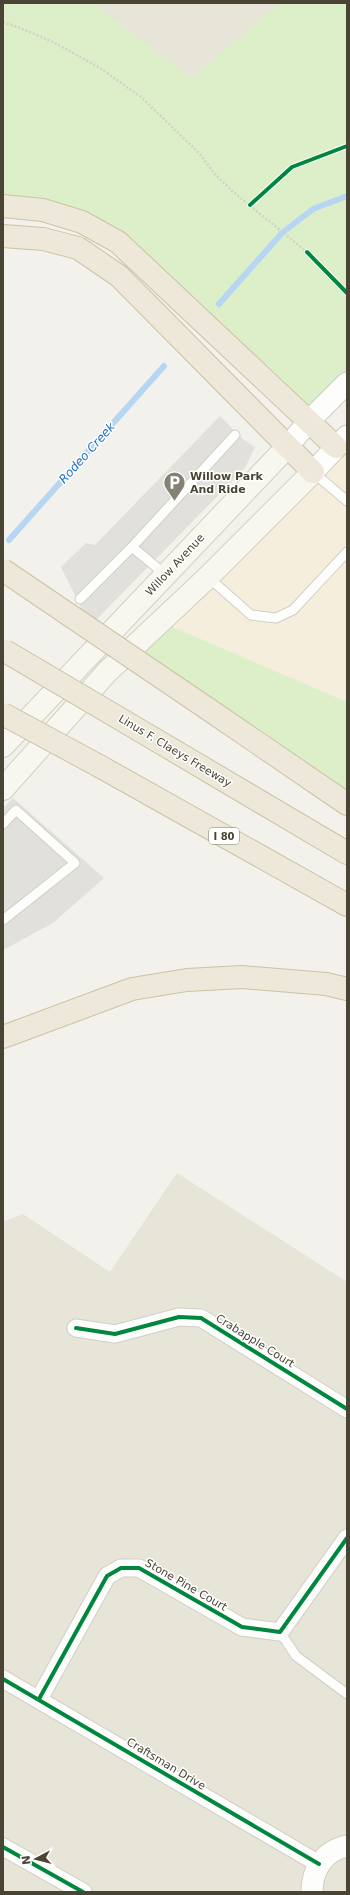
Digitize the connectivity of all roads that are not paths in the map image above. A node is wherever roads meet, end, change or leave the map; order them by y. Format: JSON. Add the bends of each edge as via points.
{"nodes":[{"id":1,"x":3,"y":206,"type":"edge"},
{"id":2,"x":3,"y":236,"type":"edge"},
{"id":3,"x":347,"y":383,"type":"edge"},
{"id":4,"x":309,"y":421,"type":"junction"},
{"id":5,"x":235,"y":435,"type":"dead end"},
{"id":6,"x":341,"y":445,"type":"edge"},
{"id":7,"x":288,"y":446,"type":"junction"},
{"id":8,"x":313,"y":472,"type":"junction"},
{"id":9,"x":347,"y":501,"type":"edge"},
{"id":10,"x":132,"y":547,"type":"junction"},
{"id":11,"x":347,"y":552,"type":"edge"},
{"id":12,"x":3,"y":570,"type":"edge"},
{"id":13,"x":166,"y":575,"type":"junction"},
{"id":14,"x":208,"y":577,"type":"junction"},
{"id":15,"x":80,"y":599,"type":"dead end"},
{"id":16,"x":4,"y":650,"type":"edge"},
{"id":17,"x":3,"y":714,"type":"edge"},
{"id":18,"x":3,"y":746,"type":"edge"},
{"id":19,"x":3,"y":788,"type":"edge"},
{"id":20,"x":347,"y":804,"type":"edge"},
{"id":21,"x":3,"y":824,"type":"edge"},
{"id":22,"x":347,"y":853,"type":"edge"},
{"id":23,"x":347,"y":905,"type":"edge"},
{"id":24,"x":3,"y":920,"type":"edge"},
{"id":25,"x":347,"y":989,"type":"edge"},
{"id":26,"x":3,"y":1037,"type":"edge"},
{"id":27,"x":76,"y":1328,"type":"dead end"},
{"id":28,"x":347,"y":1409,"type":"edge"},
{"id":29,"x":347,"y":1538,"type":"edge"},
{"id":30,"x":280,"y":1632,"type":"junction"},
{"id":31,"x":3,"y":1679,"type":"edge"},
{"id":32,"x":347,"y":1694,"type":"edge"},
{"id":33,"x":39,"y":1699,"type":"junction"},
{"id":34,"x":347,"y":1846,"type":"edge"},
{"id":35,"x":3,"y":1847,"type":"edge"},
{"id":36,"x":319,"y":1864,"type":"junction"},
{"id":37,"x":83,"y":1892,"type":"edge"},
{"id":38,"x":312,"y":1892,"type":"edge"}],
"edges":[{"from":1,"to":4,"type":"highway","via":[[43,210],[82,222],[118,242]]},
{"from":2,"to":7,"type":"highway","via":[[43,239],[78,248],[118,276]]},
{"from":3,"to":4,"type":"street","name":"Willow Avenue"},
{"from":4,"to":6,"type":"highway"},
{"from":4,"to":7,"type":"street","name":"Willow Avenue"},
{"from":5,"to":10,"type":"lane"},
{"from":6,"to":8,"type":"street"},
{"from":7,"to":8,"type":"highway"},
{"from":7,"to":13,"type":"main road","name":"Willow Avenue"},
{"from":8,"to":9,"type":"lane"},
{"from":8,"to":14,"type":"main road"},
{"from":10,"to":13,"type":"lane"},
{"from":10,"to":15,"type":"lane"},
{"from":11,"to":14,"type":"lane","via":[[293,610],[276,618],[251,615]]},
{"from":12,"to":20,"type":"highway","bridge":true},
{"from":13,"to":18,"type":"main road","name":"Willow Avenue"},
{"from":14,"to":19,"type":"main road","via":[[107,672]]},
{"from":16,"to":22,"type":"highway","name":"Linus F. Claeys Freeway","bridge":true},
{"from":17,"to":23,"type":"highway","number":"I 80","bridge":true},
{"from":21,"to":24,"type":"lane","via":[[16,810],[75,863]]},
{"from":25,"to":26,"type":"highway","via":[[326,984],[242,976],[187,980],[132,989]]},
{"from":27,"to":28,"type":"street","name":"Crabapple Court","via":[[115,1334],[180,1316],[200,1318]]},
{"from":29,"to":30,"type":"street"},
{"from":30,"to":32,"type":"lane","via":[[296,1656]]},
{"from":30,"to":33,"type":"street","name":"Stone Pine Court","via":[[242,1628],[139,1568],[121,1568],[107,1576]]},
{"from":31,"to":33,"type":"street","name":"Craftsman Drive"},
{"from":33,"to":36,"type":"street","name":"Craftsman Drive"},
{"from":34,"to":36,"type":"street","via":[[332,1852]]},
{"from":35,"to":37,"type":"street"},
{"from":36,"to":38,"type":"street","via":[[313,1877]]}]}
